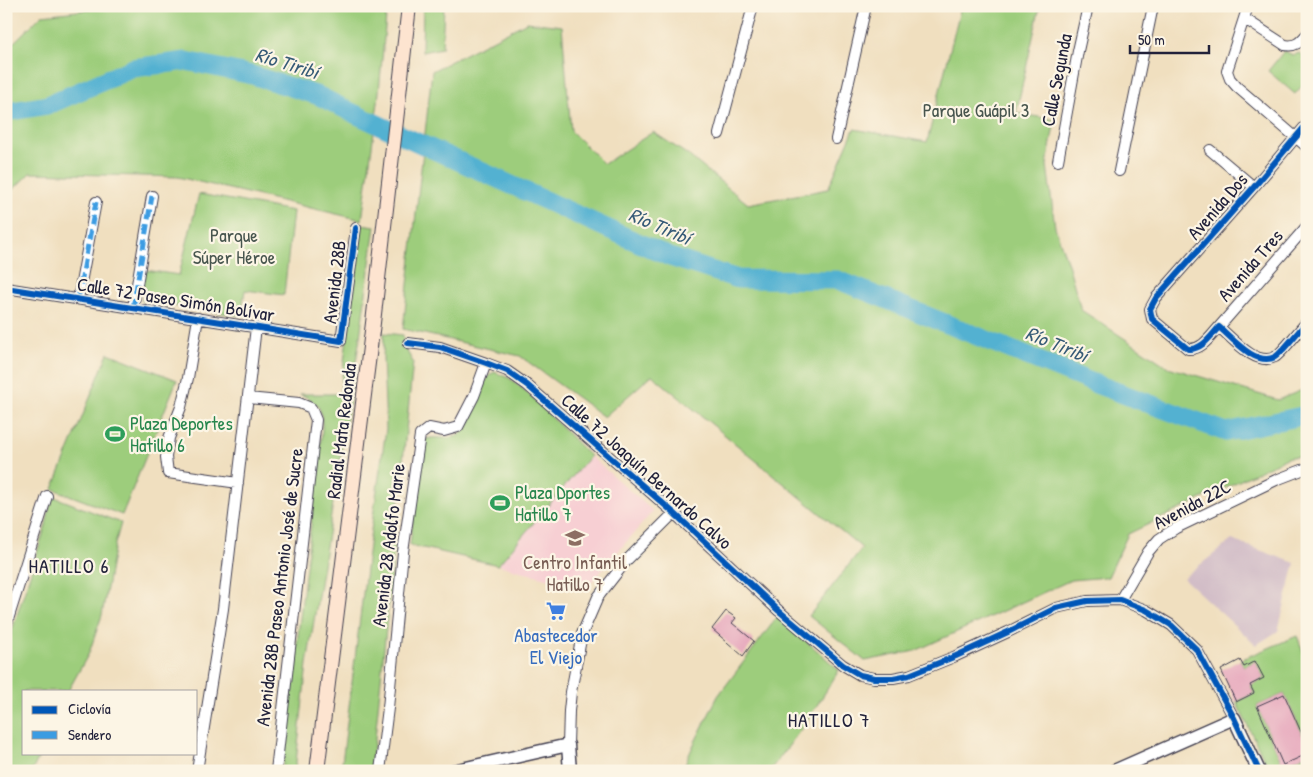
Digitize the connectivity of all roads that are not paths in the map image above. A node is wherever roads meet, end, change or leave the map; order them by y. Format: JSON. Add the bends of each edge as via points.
{"nodes":[{"id":1,"x":409,"y":6,"type":"edge"},
{"id":2,"x":753,"y":6,"type":"edge"},
{"id":3,"x":866,"y":6,"type":"edge"},
{"id":4,"x":1088,"y":6,"type":"edge"},
{"id":5,"x":1153,"y":6,"type":"edge"},
{"id":6,"x":1248,"y":6,"type":"edge"},
{"id":7,"x":1245,"y":19,"type":"junction"},
{"id":8,"x":1307,"y":34,"type":"edge"},
{"id":9,"x":1307,"y":124,"type":"edge"},
{"id":10,"x":719,"y":134,"type":"dead end"},
{"id":11,"x":1296,"y":138,"type":"junction"},
{"id":12,"x":836,"y":139,"type":"dead end"},
{"id":13,"x":1307,"y":147,"type":"edge"},
{"id":14,"x":1210,"y":150,"type":"dead end"},
{"id":15,"x":1058,"y":161,"type":"dead end"},
{"id":16,"x":1119,"y":172,"type":"dead end"},
{"id":17,"x":1254,"y":187,"type":"junction"},
{"id":18,"x":152,"y":196,"type":"dead end"},
{"id":19,"x":96,"y":202,"type":"dead end"},
{"id":20,"x":1307,"y":226,"type":"edge"},
{"id":21,"x":356,"y":228,"type":"dead end"},
{"id":22,"x":6,"y":288,"type":"edge"},
{"id":23,"x":78,"y":299,"type":"junction"},
{"id":24,"x":133,"y":308,"type":"junction"},
{"id":25,"x":1150,"y":309,"type":"joint"},
{"id":26,"x":198,"y":318,"type":"junction"},
{"id":27,"x":1307,"y":322,"type":"edge"},
{"id":28,"x":256,"y":327,"type":"junction"},
{"id":29,"x":1219,"y":327,"type":"junction"},
{"id":30,"x":341,"y":341,"type":"joint"},
{"id":31,"x":408,"y":342,"type":"dead end"},
{"id":32,"x":486,"y":363,"type":"junction"},
{"id":33,"x":248,"y":398,"type":"junction"},
{"id":34,"x":1307,"y":468,"type":"edge"},
{"id":35,"x":238,"y":483,"type":"junction"},
{"id":36,"x":47,"y":496,"type":"dead end"},
{"id":37,"x":674,"y":513,"type":"junction"},
{"id":38,"x":1120,"y":600,"type":"junction"},
{"id":39,"x":6,"y":626,"type":"edge"},
{"id":40,"x":1234,"y":718,"type":"junction"},
{"id":41,"x":568,"y":745,"type":"junction"},
{"id":42,"x":197,"y":771,"type":"edge"},
{"id":43,"x":276,"y":771,"type":"edge"},
{"id":44,"x":317,"y":771,"type":"edge"},
{"id":45,"x":380,"y":771,"type":"edge"},
{"id":46,"x":453,"y":771,"type":"edge"},
{"id":47,"x":570,"y":771,"type":"edge"},
{"id":48,"x":1114,"y":771,"type":"edge"},
{"id":49,"x":1259,"y":771,"type":"edge"}],
"edges":[{"from":1,"to":44,"type":"main road","name":"Radial Mata Redonda"},
{"from":2,"to":10,"type":"street"},
{"from":3,"to":12,"type":"street"},
{"from":4,"to":15,"type":"street","name":"Calle Segunda"},
{"from":5,"to":16,"type":"street"},
{"from":6,"to":7,"type":"street"},
{"from":7,"to":8,"type":"street","via":[[1285,45],[1299,43]]},
{"from":7,"to":11,"type":"street","via":[[1227,71],[1230,79]]},
{"from":9,"to":11,"type":"street","name":"Avenida Dos"},
{"from":11,"to":13,"type":"street"},
{"from":11,"to":17,"type":"street","name":"Avenida Dos"},
{"from":14,"to":17,"type":"street"},
{"from":17,"to":25,"type":"street","name":"Avenida Dos","via":[[1156,298]]},
{"from":18,"to":24,"type":"street"},
{"from":19,"to":23,"type":"street"},
{"from":20,"to":29,"type":"street","name":"Avenida Tres"},
{"from":21,"to":30,"type":"street","name":"Avenida 28B"},
{"from":22,"to":23,"type":"street","name":"Calle 72 Paseo Simón Bolívar"},
{"from":23,"to":24,"type":"street","name":"Calle 72 Paseo Simón Bolívar"},
{"from":24,"to":26,"type":"street","name":"Calle 72 Paseo Simón Bolívar"},
{"from":25,"to":29,"type":"street","name":"Avenida Tres","via":[[1152,319],[1188,349],[1200,347]]},
{"from":26,"to":28,"type":"street","name":"Calle 72 Paseo Simón Bolívar"},
{"from":26,"to":35,"type":"street","via":[[188,378],[169,438],[168,473]]},
{"from":27,"to":29,"type":"street","via":[[1276,357],[1266,360],[1253,356]]},
{"from":28,"to":30,"type":"street","name":"Calle 72 Paseo Simón Bolívar"},
{"from":28,"to":33,"type":"street"},
{"from":31,"to":32,"type":"street","name":"Calle 72 Joaquín Bernardo Calvo","via":[[440,347]]},
{"from":32,"to":37,"type":"street","name":"Calle 72 Joaquín Bernardo Calvo","via":[[507,371],[527,385]]},
{"from":32,"to":45,"type":"street","name":"Avenida 28 Adolfo Marie","via":[[458,427],[444,431],[429,428],[420,435],[403,552]]},
{"from":33,"to":35,"type":"street"},
{"from":33,"to":43,"type":"street","name":"Avenida 28B Paseo Antonio José de Sucre","via":[[299,403],[311,408],[316,420]]},
{"from":34,"to":38,"type":"street","name":"Avenida 22C","via":[[1276,480],[1159,539]]},
{"from":35,"to":42,"type":"street"},
{"from":36,"to":39,"type":"street"},
{"from":37,"to":38,"type":"street","name":"Calle 72 Joaquín Bernardo Calvo","via":[[779,611],[843,665],[874,678],[909,675],[1056,608],[1087,601]]},
{"from":37,"to":41,"type":"street","via":[[627,560],[598,597],[580,642],[571,692]]},
{"from":38,"to":40,"type":"street","via":[[1171,625],[1197,650]]},
{"from":40,"to":48,"type":"street"},
{"from":40,"to":49,"type":"street"},
{"from":41,"to":46,"type":"street"},
{"from":41,"to":47,"type":"street"}]}
